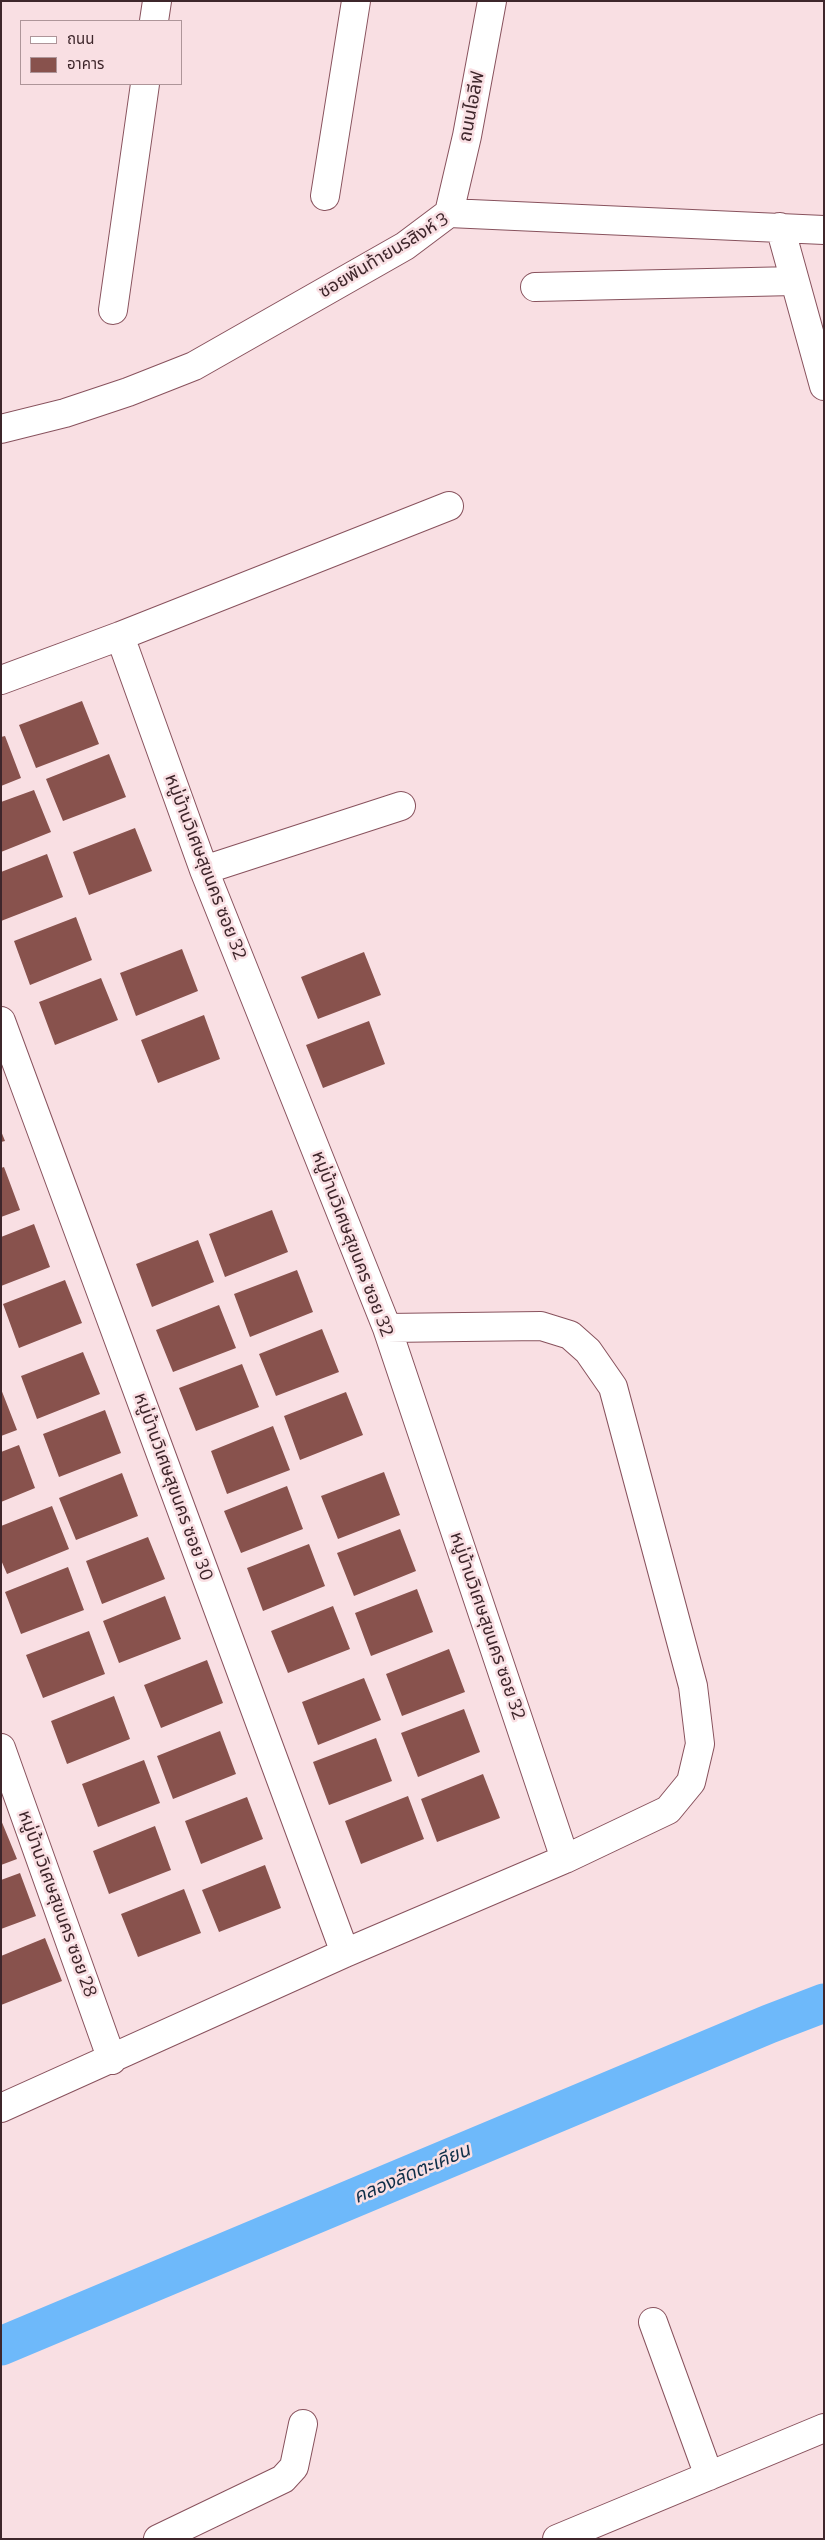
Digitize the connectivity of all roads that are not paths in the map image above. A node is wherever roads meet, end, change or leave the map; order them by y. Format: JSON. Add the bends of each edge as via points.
{"nodes":[{"id":1,"x":157,"y":1,"type":"edge"},
{"id":2,"x":356,"y":1,"type":"edge"},
{"id":3,"x":492,"y":1,"type":"edge"},
{"id":4,"x":154,"y":20,"type":"edge"},
{"id":5,"x":145,"y":85,"type":"edge"},
{"id":6,"x":325,"y":196,"type":"dead end"},
{"id":7,"x":449,"y":213,"type":"junction"},
{"id":8,"x":780,"y":227,"type":"junction"},
{"id":9,"x":824,"y":230,"type":"edge"},
{"id":10,"x":794,"y":281,"type":"junction"},
{"id":11,"x":535,"y":287,"type":"dead end"},
{"id":12,"x":113,"y":310,"type":"dead end"},
{"id":13,"x":824,"y":386,"type":"edge"},
{"id":14,"x":1,"y":429,"type":"edge"},
{"id":15,"x":449,"y":506,"type":"dead end"},
{"id":16,"x":120,"y":636,"type":"junction"},
{"id":17,"x":1,"y":680,"type":"edge"},
{"id":18,"x":401,"y":806,"type":"dead end"},
{"id":19,"x":204,"y":870,"type":"junction"},
{"id":20,"x":1,"y":1021,"type":"edge"},
{"id":21,"x":387,"y":1328,"type":"junction"},
{"id":22,"x":1,"y":1748,"type":"edge"},
{"id":23,"x":565,"y":1859,"type":"junction"},
{"id":24,"x":346,"y":1953,"type":"junction"},
{"id":25,"x":112,"y":2060,"type":"junction"},
{"id":26,"x":1,"y":2108,"type":"edge"},
{"id":27,"x":653,"y":2322,"type":"dead end"},
{"id":28,"x":303,"y":2424,"type":"dead end"},
{"id":29,"x":824,"y":2428,"type":"edge"},
{"id":30,"x":709,"y":2476,"type":"junction"},
{"id":31,"x":158,"y":2539,"type":"edge"},
{"id":32,"x":557,"y":2539,"type":"edge"}],
"edges":[{"from":1,"to":4,"type":"street"},
{"from":2,"to":6,"type":"street"},
{"from":3,"to":7,"type":"street","name":"ถนนไอลีฟ"},
{"from":5,"to":12,"type":"street"},
{"from":7,"to":8,"type":"street","name":"ซอยพันท้ายนรสิงห์ 3"},
{"from":7,"to":14,"type":"street","name":"ซอยพันท้ายนรสิงห์ 3","via":[[405,246],[194,366],[83,407]]},
{"from":8,"to":9,"type":"street","name":"ซอยพันท้ายนรสิงห์ 3"},
{"from":8,"to":10,"type":"street"},
{"from":10,"to":11,"type":"street"},
{"from":10,"to":13,"type":"street"},
{"from":15,"to":16,"type":"street"},
{"from":16,"to":17,"type":"street"},
{"from":16,"to":19,"type":"street","name":"หมู่บ้านวิเศษสุขนคร ซอย 32"},
{"from":18,"to":19,"type":"street"},
{"from":19,"to":21,"type":"street","name":"หมู่บ้านวิเศษสุขนคร ซอย 32"},
{"from":20,"to":24,"type":"street","name":"หมู่บ้านวิเศษสุขนคร ซอย 30"},
{"from":21,"to":23,"type":"street","name":"หมู่บ้านวิเศษสุขนคร ซอย 32"},
{"from":21,"to":23,"type":"street","via":[[541,1326],[570,1335],[588,1351],[613,1387],[693,1686],[700,1744],[691,1782],[668,1810]]},
{"from":22,"to":25,"type":"street","name":"หมู่บ้านวิเศษสุขนคร ซอย 28"},
{"from":23,"to":24,"type":"street"},
{"from":24,"to":25,"type":"street"},
{"from":25,"to":26,"type":"street"},
{"from":27,"to":30,"type":"street"},
{"from":28,"to":31,"type":"street","via":[[294,2467],[283,2479]]},
{"from":29,"to":30,"type":"street"},
{"from":30,"to":32,"type":"street"}]}
